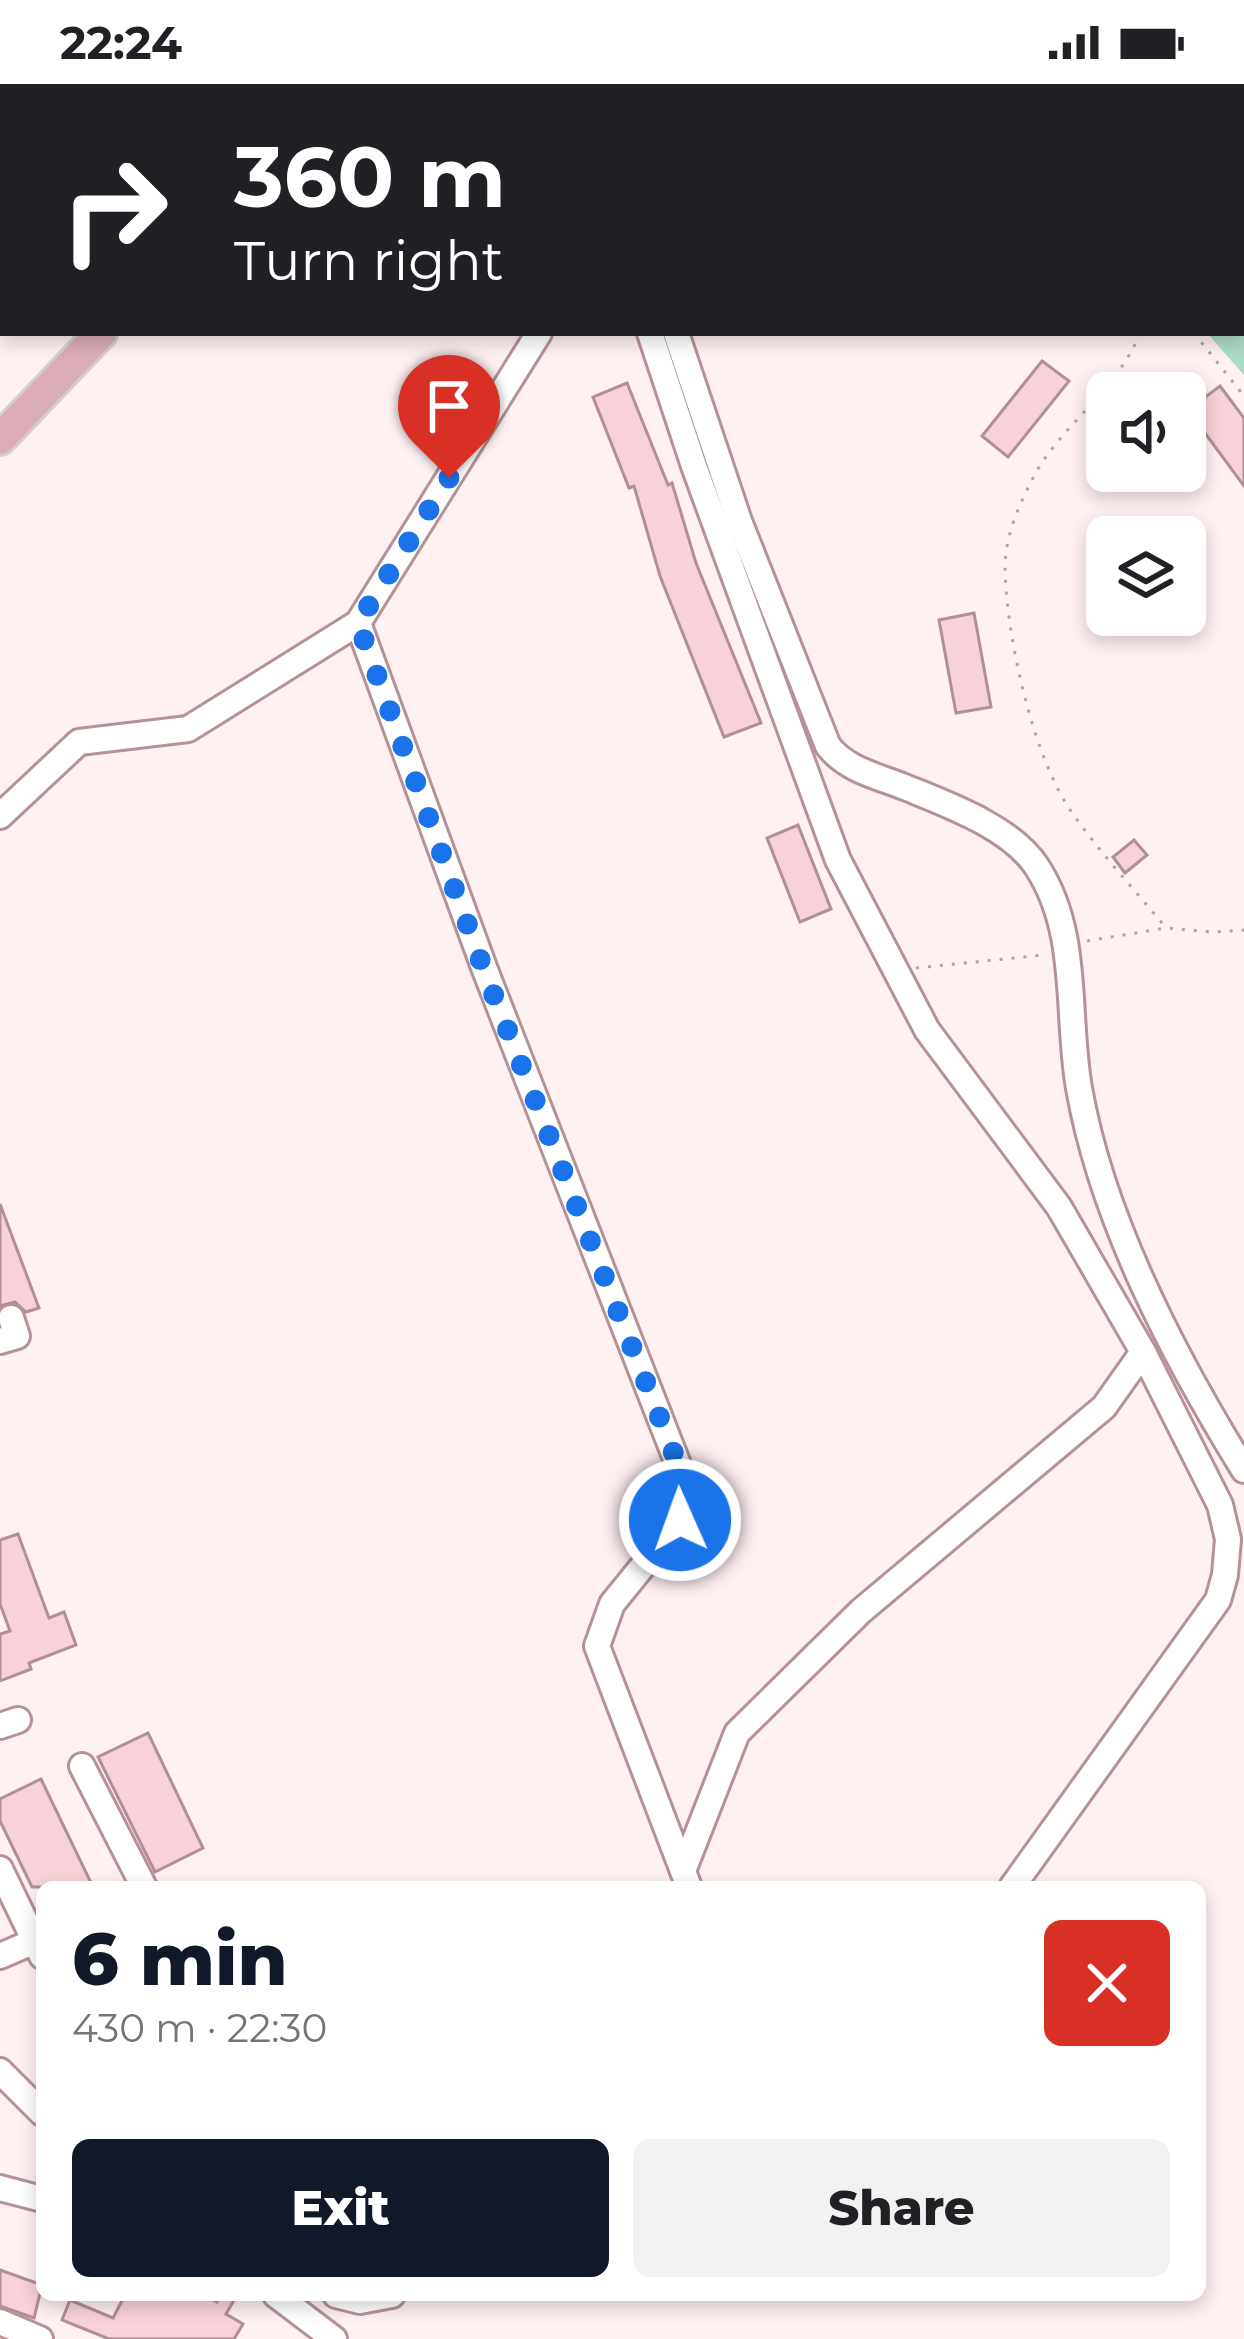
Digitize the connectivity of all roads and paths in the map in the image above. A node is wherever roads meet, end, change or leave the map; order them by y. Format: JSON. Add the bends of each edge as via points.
{"nodes":[{"id":1,"x":97,"y":336,"type":"edge"},
{"id":2,"x":537,"y":336,"type":"edge"},
{"id":3,"x":651,"y":336,"type":"edge"},
{"id":4,"x":677,"y":336,"type":"edge"},
{"id":5,"x":1139,"y":336,"type":"edge"},
{"id":6,"x":1196,"y":336,"type":"edge"},
{"id":7,"x":1244,"y":396,"type":"edge"},
{"id":8,"x":0,"y":439,"type":"edge"},
{"id":9,"x":358,"y":623,"type":"junction"},
{"id":10,"x":0,"y":816,"type":"edge"},
{"id":11,"x":1166,"y":928,"type":"dead end"},
{"id":12,"x":1143,"y":1352,"type":"junction"},
{"id":13,"x":1244,"y":1470,"type":"edge"},
{"id":14,"x":82,"y":1766,"type":"dead end"},
{"id":15,"x":0,"y":1869,"type":"edge"},
{"id":16,"x":686,"y":1879,"type":"edge"},
{"id":17,"x":141,"y":1881,"type":"edge"},
{"id":18,"x":1016,"y":1881,"type":"edge"},
{"id":19,"x":36,"y":1937,"type":"edge"},
{"id":20,"x":36,"y":1946,"type":"edge"},
{"id":21,"x":0,"y":1956,"type":"edge"},
{"id":22,"x":0,"y":2071,"type":"edge"},
{"id":23,"x":36,"y":2107,"type":"edge"},
{"id":24,"x":0,"y":2188,"type":"edge"},
{"id":25,"x":36,"y":2197,"type":"edge"},
{"id":26,"x":284,"y":2301,"type":"edge"},
{"id":27,"x":0,"y":2322,"type":"edge"},
{"id":28,"x":40,"y":2339,"type":"edge"},
{"id":29,"x":334,"y":2339,"type":"edge"}],
"edges":[{"from":1,"to":8,"type":"main road"},
{"from":2,"to":9,"type":"street"},
{"from":3,"to":12,"type":"street","via":[[838,860],[927,1030],[1059,1207]]},
{"from":4,"to":13,"type":"street","via":[[828,746],[841,761],[1010,839],[1036,865],[1068,944],[1079,1089],[1116,1214],[1155,1310]]},
{"from":5,"to":11,"type":"path","via":[[1129,361],[1035,474],[1013,521],[1005,565],[1017,665],[1045,757],[1070,811]]},
{"from":6,"to":7,"type":"path"},
{"from":9,"to":10,"type":"street","via":[[188,729],[79,742]]},
{"from":9,"to":16,"type":"street","via":[[683,1477],[680,1520],[612,1604],[597,1646]]},
{"from":12,"to":16,"type":"street","via":[[1104,1407],[861,1611],[737,1733]]},
{"from":12,"to":18,"type":"street","via":[[1220,1505],[1225,1575],[1218,1600]]},
{"from":14,"to":17,"type":"street"},
{"from":15,"to":19,"type":"street"},
{"from":20,"to":21,"type":"street"},
{"from":22,"to":23,"type":"street"},
{"from":24,"to":25,"type":"street"},
{"from":26,"to":29,"type":"street"},
{"from":27,"to":28,"type":"street"}]}
